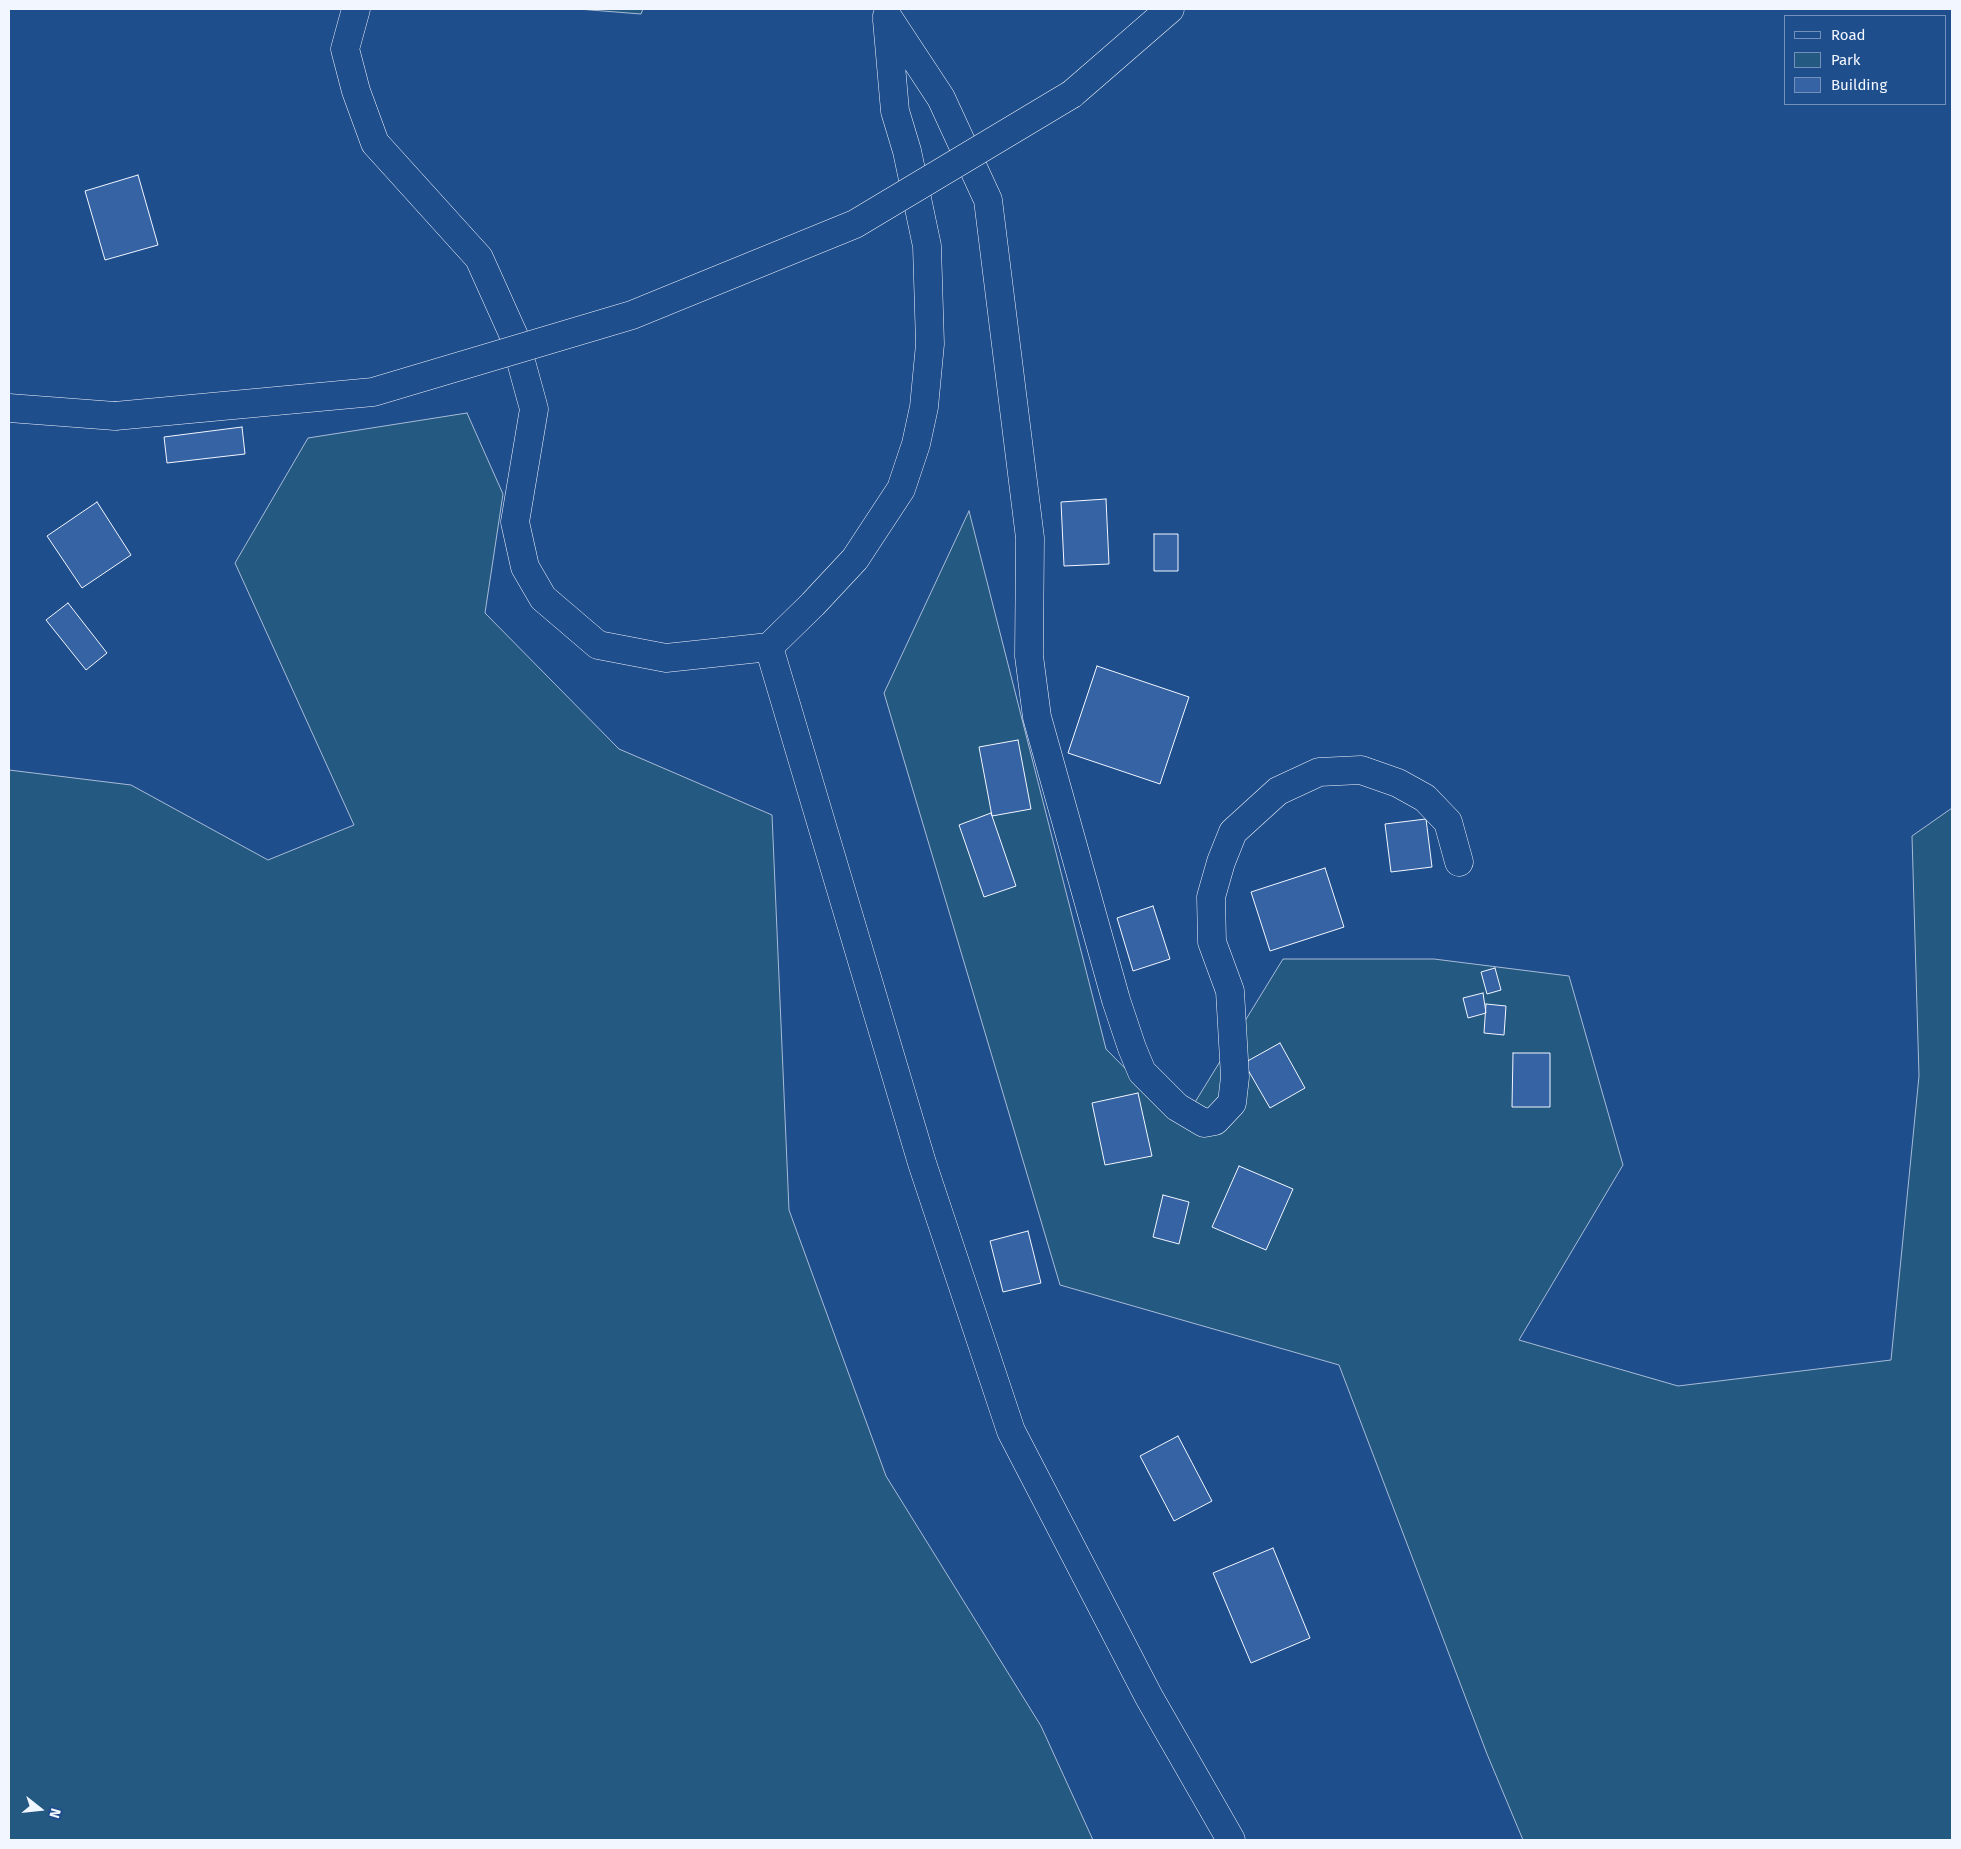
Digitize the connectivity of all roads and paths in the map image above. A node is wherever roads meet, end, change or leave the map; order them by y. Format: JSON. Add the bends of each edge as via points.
{"nodes":[{"id":1,"x":356,"y":9,"type":"edge"},
{"id":2,"x":1170,"y":9,"type":"edge"},
{"id":3,"x":887,"y":12,"type":"edge"},
{"id":4,"x":9,"y":408,"type":"edge"},
{"id":5,"x":769,"y":647,"type":"junction"},
{"id":6,"x":1459,"y":862,"type":"dead end"},
{"id":7,"x":1231,"y":1840,"type":"edge"}],
"edges":[{"from":1,"to":5,"type":"street","via":[[345,49],[375,142],[479,258],[514,336],[534,409],[515,522],[525,567],[543,598],[598,645],[666,658]]},
{"from":2,"to":4,"type":"street","bridge":true,"via":[[1072,94],[855,224],[632,315],[373,392],[115,416]]},
{"from":3,"to":5,"type":"street","via":[[896,110],[926,246],[930,344],[924,407],[901,489],[855,559]]},
{"from":3,"to":6,"type":"street","via":[[941,98],[988,200],[1030,538],[1029,656],[1037,717],[1116,1000],[1142,1072],[1177,1107],[1204,1123],[1215,1121],[1232,1103],[1235,1077],[1230,991],[1212,942],[1211,897],[1233,832],[1278,791],[1319,772],[1361,770],[1398,783],[1425,798],[1448,822]]},
{"from":5,"to":7,"type":"street","via":[[922,1163],[1011,1431],[1149,1697]]}]}
